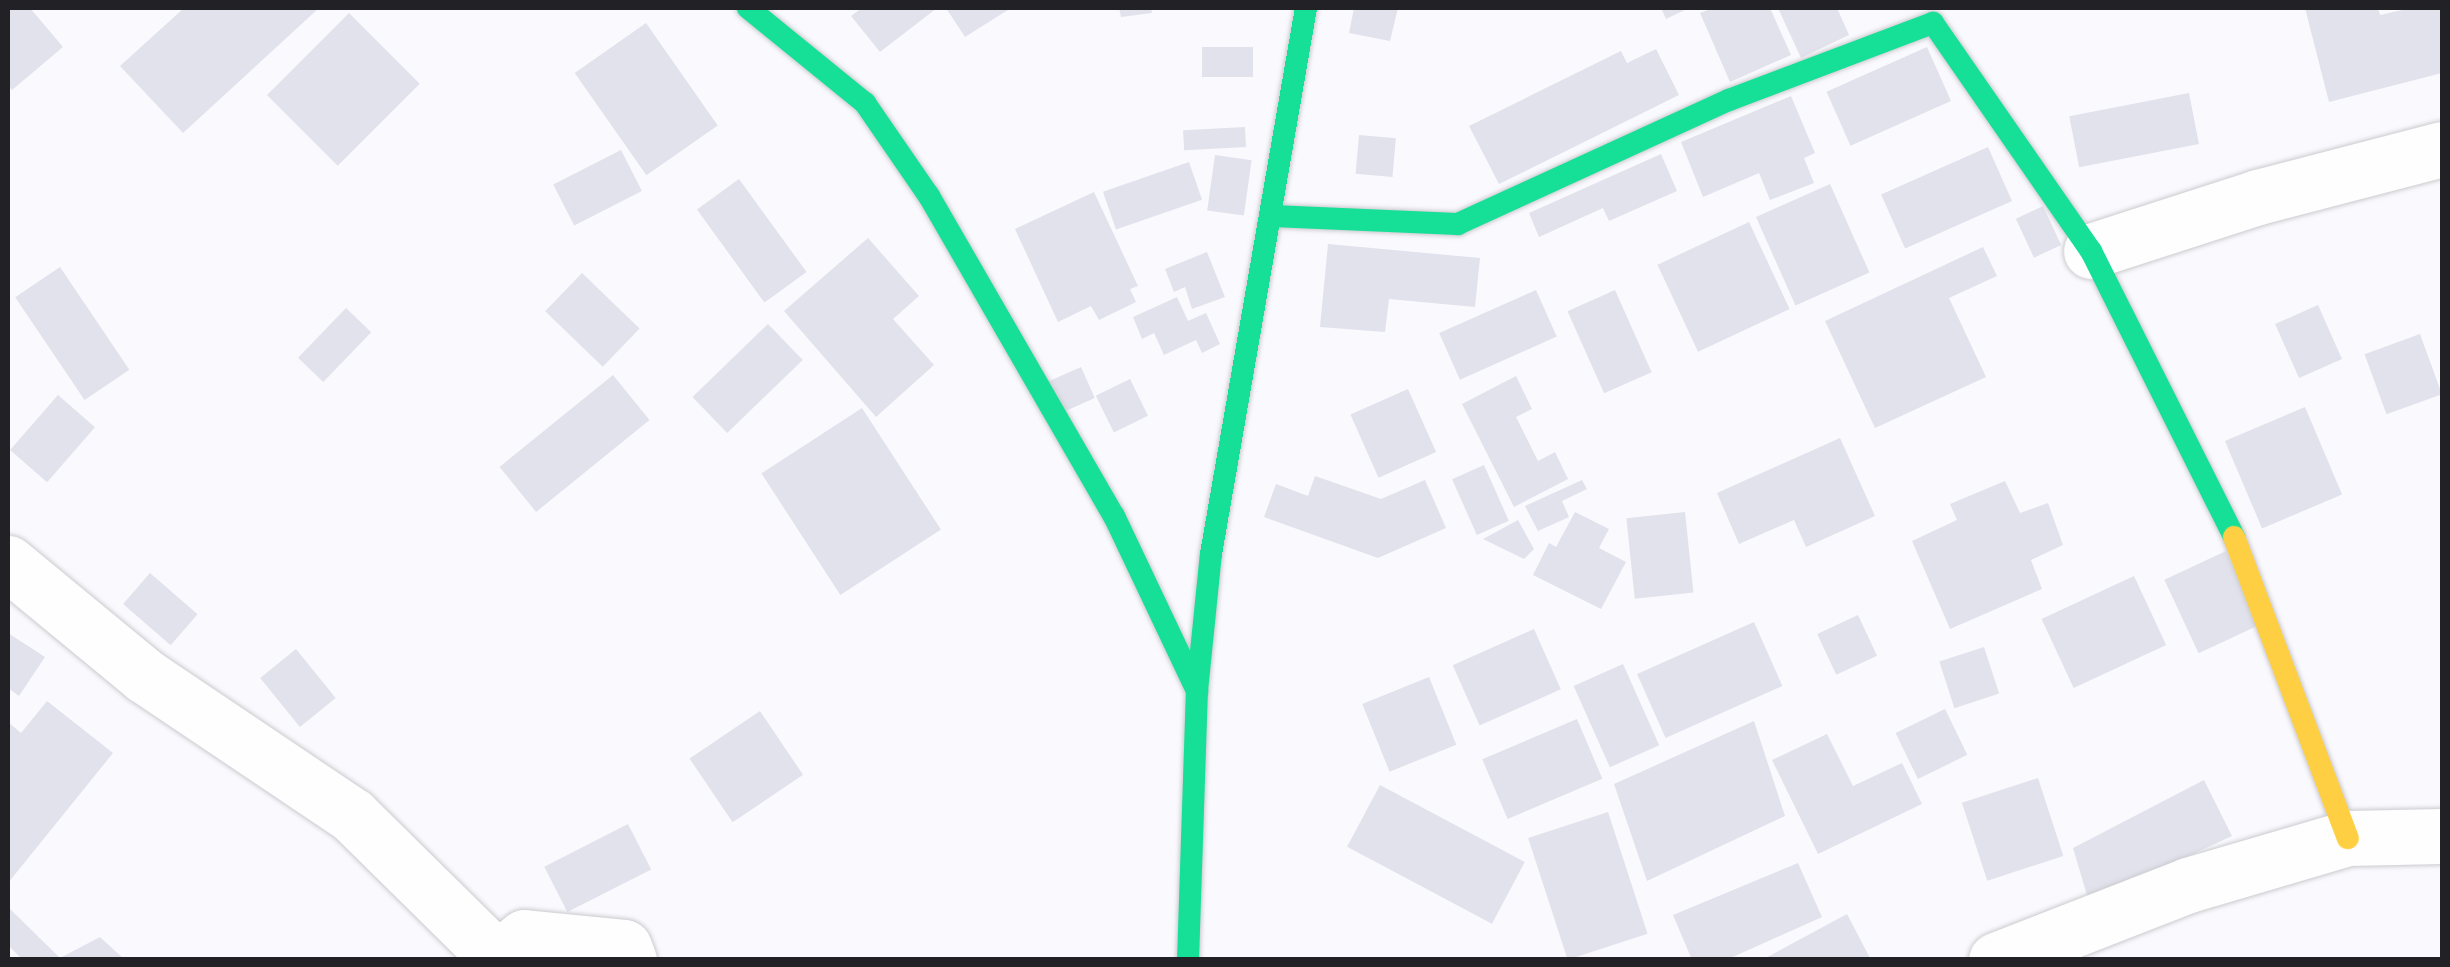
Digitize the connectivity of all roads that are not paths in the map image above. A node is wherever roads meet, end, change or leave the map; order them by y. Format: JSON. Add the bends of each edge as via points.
{"nodes":[{"id":1,"x":748,"y":8,"type":"edge"},
{"id":2,"x":1306,"y":8,"type":"edge"},
{"id":3,"x":2442,"y":149,"type":"edge"},
{"id":4,"x":1272,"y":216,"type":"junction"},
{"id":5,"x":2092,"y":251,"type":"junction"},
{"id":6,"x":8,"y":563,"type":"edge"},
{"id":7,"x":1197,"y":691,"type":"junction"},
{"id":8,"x":2442,"y":836,"type":"edge"},
{"id":9,"x":2348,"y":838,"type":"junction"},
{"id":10,"x":496,"y":959,"type":"edge"},
{"id":11,"x":630,"y":960,"type":"edge"},
{"id":12,"x":1188,"y":960,"type":"edge"},
{"id":13,"x":1996,"y":960,"type":"edge"}],
"edges":[{"from":1,"to":7,"type":"street","via":[[864,103],[929,196],[1114,516]]},
{"from":2,"to":4,"type":"street"},
{"from":3,"to":5,"type":"street","via":[[2258,197]]},
{"from":4,"to":5,"type":"street","via":[[1458,224],[1729,100],[1933,24]]},
{"from":4,"to":7,"type":"street","via":[[1211,554]]},
{"from":5,"to":9,"type":"street","via":[[2226,517]]},
{"from":6,"to":10,"type":"street","via":[[145,676],[352,816]]},
{"from":7,"to":12,"type":"street"},
{"from":8,"to":9,"type":"street"},
{"from":9,"to":13,"type":"street","via":[[2188,885]]},
{"from":10,"to":11,"type":"street","via":[[524,937],[624,947]]}]}
